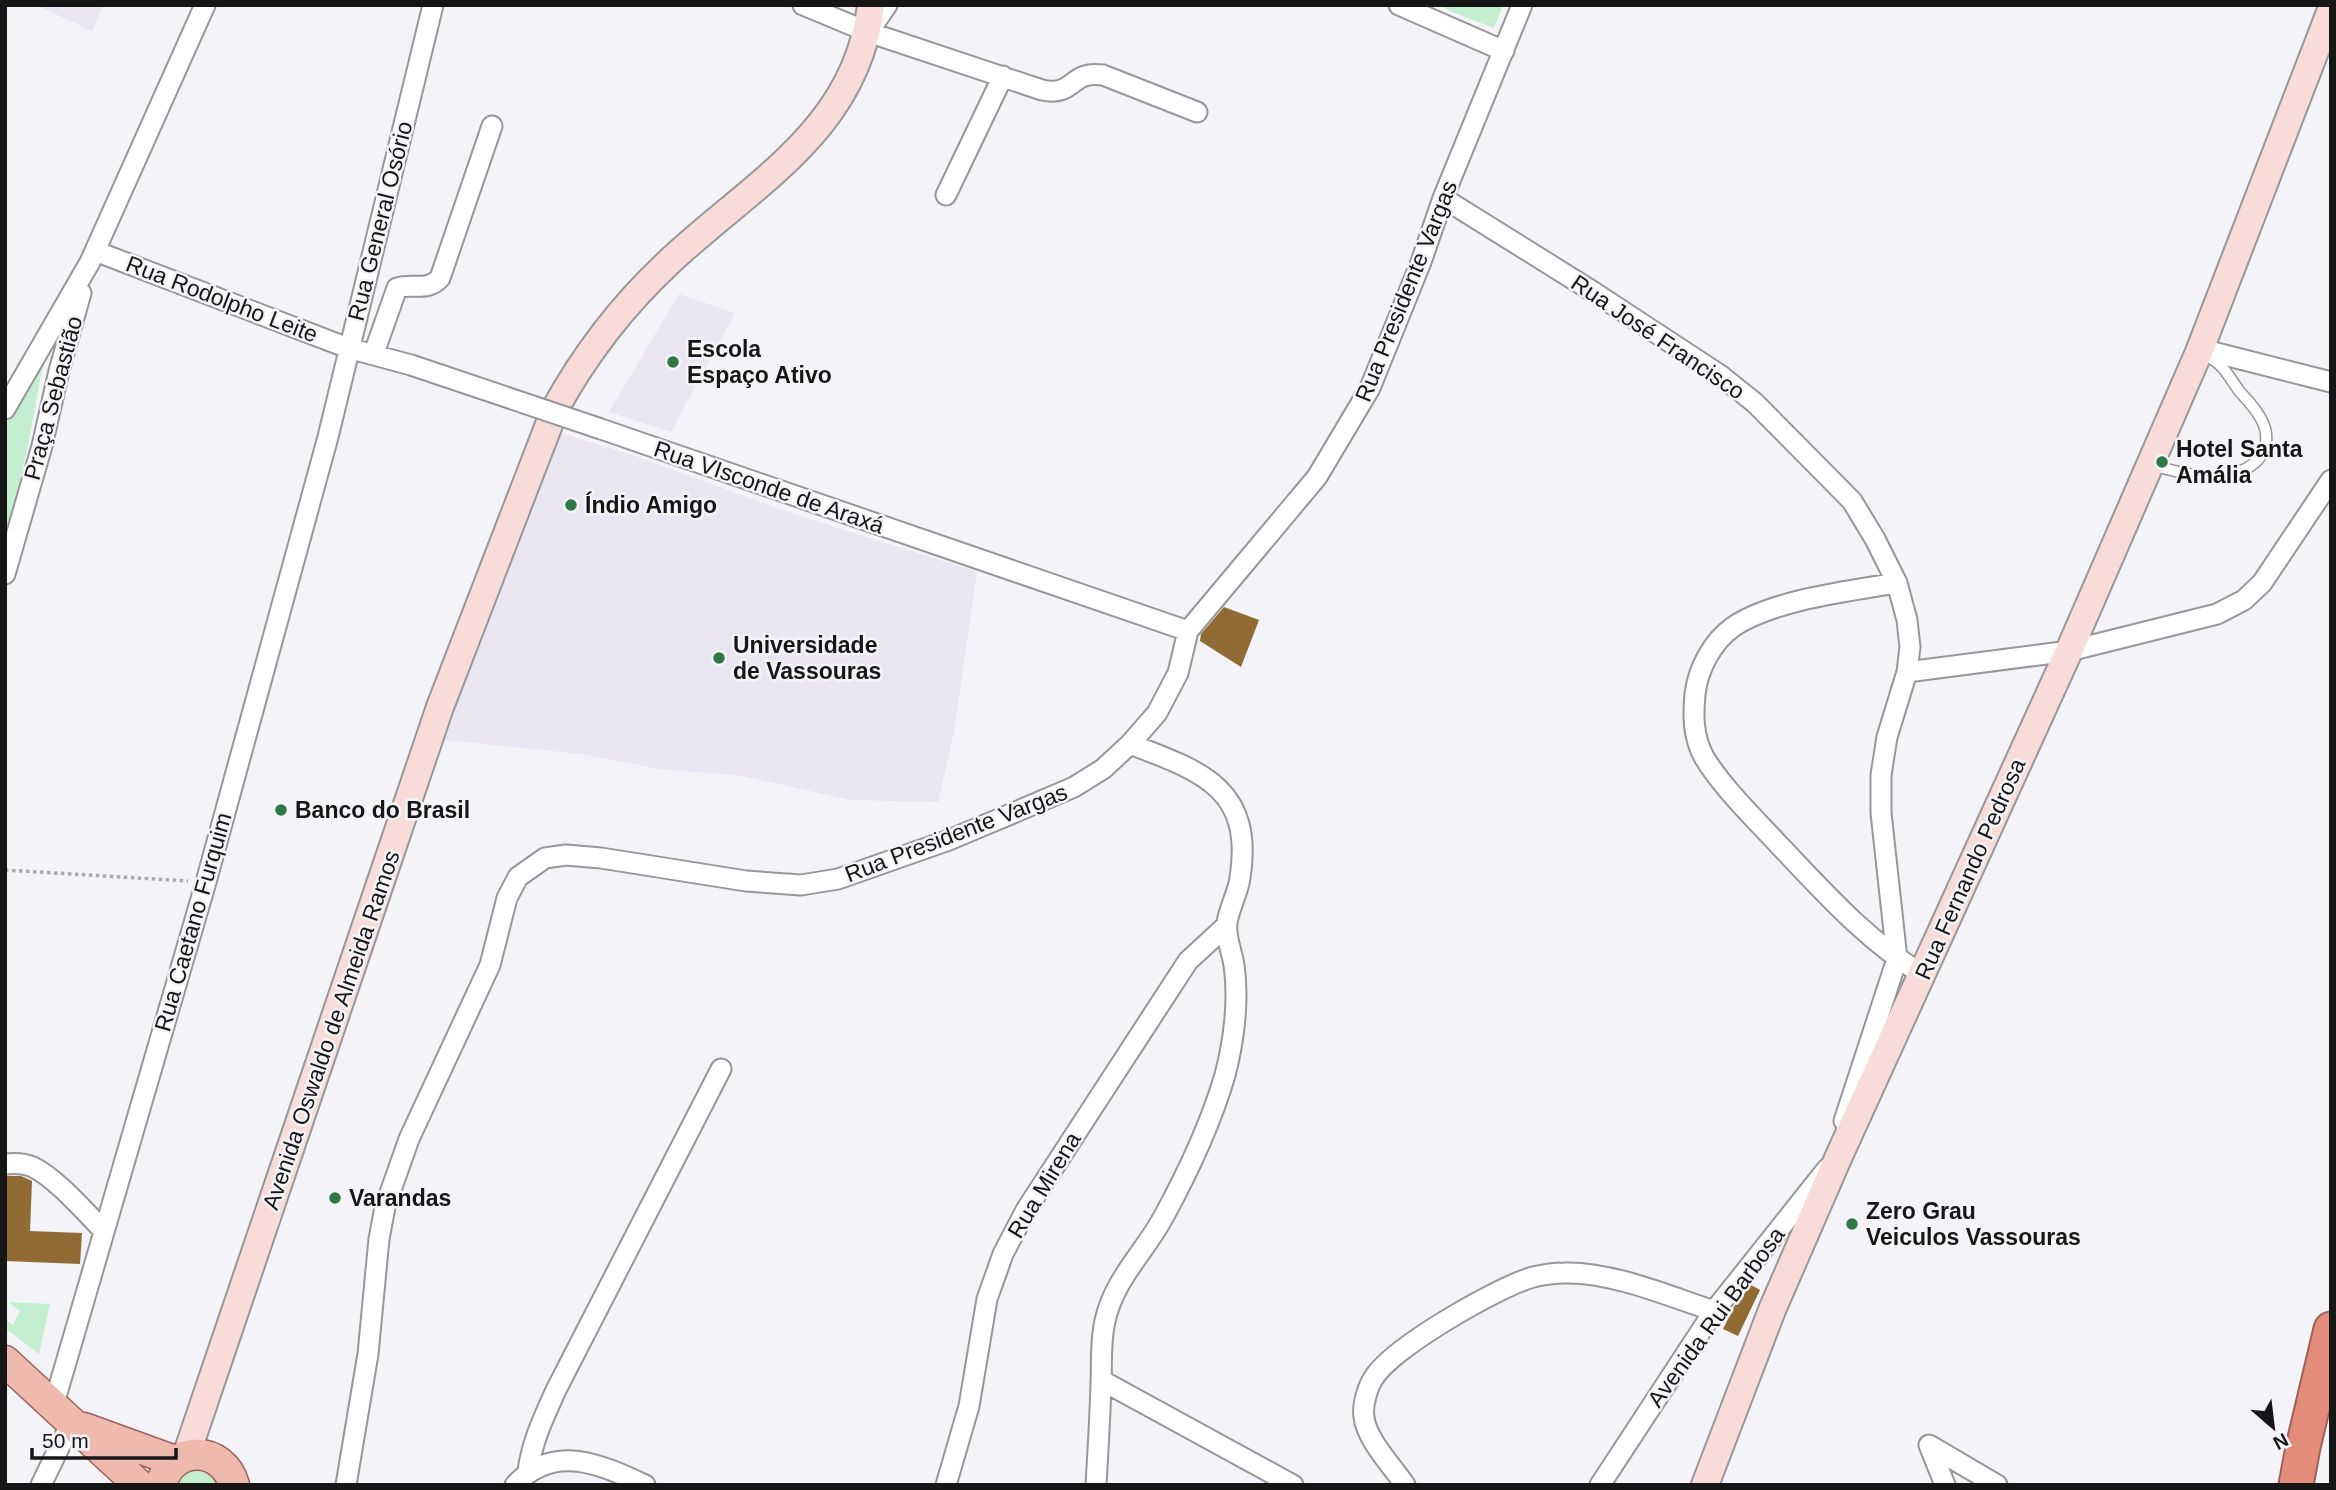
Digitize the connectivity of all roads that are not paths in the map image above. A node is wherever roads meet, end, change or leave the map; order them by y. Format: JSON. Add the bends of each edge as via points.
{"nodes":[{"id":1,"x":205,"y":5,"type":"edge"},
{"id":2,"x":433,"y":5,"type":"edge"},
{"id":3,"x":803,"y":5,"type":"edge"},
{"id":4,"x":872,"y":5,"type":"edge"},
{"id":5,"x":887,"y":5,"type":"edge"},
{"id":6,"x":1399,"y":5,"type":"edge"},
{"id":7,"x":1522,"y":5,"type":"edge"},
{"id":8,"x":2331,"y":10,"type":"edge"},
{"id":9,"x":868,"y":32,"type":"junction"},
{"id":10,"x":1504,"y":51,"type":"junction"},
{"id":11,"x":1003,"y":76,"type":"junction"},
{"id":12,"x":1197,"y":112,"type":"dead end"},
{"id":13,"x":492,"y":126,"type":"dead end"},
{"id":14,"x":946,"y":195,"type":"dead end"},
{"id":15,"x":1443,"y":198,"type":"junction"},
{"id":16,"x":92,"y":256,"type":"junction"},
{"id":17,"x":348,"y":348,"type":"junction"},
{"id":18,"x":2200,"y":350,"type":"junction"},
{"id":19,"x":374,"y":353,"type":"junction"},
{"id":20,"x":2331,"y":382,"type":"edge"},
{"id":21,"x":5,"y":409,"type":"edge"},
{"id":22,"x":328,"y":437,"type":"joint"},
{"id":23,"x":2150,"y":465,"type":"junction"},
{"id":24,"x":2331,"y":480,"type":"edge"},
{"id":25,"x":5,"y":574,"type":"edge"},
{"id":26,"x":1897,"y":583,"type":"junction"},
{"id":27,"x":1188,"y":631,"type":"junction"},
{"id":28,"x":2068,"y":652,"type":"junction"},
{"id":29,"x":1907,"y":672,"type":"junction"},
{"id":30,"x":1130,"y":744,"type":"junction"},
{"id":31,"x":1226,"y":926,"type":"junction"},
{"id":32,"x":1897,"y":959,"type":"junction"},
{"id":33,"x":1922,"y":974,"type":"junction"},
{"id":34,"x":721,"y":1069,"type":"dead end"},
{"id":35,"x":1841,"y":1151,"type":"junction"},
{"id":36,"x":5,"y":1164,"type":"edge"},
{"id":37,"x":104,"y":1231,"type":"junction"},
{"id":38,"x":1714,"y":1311,"type":"junction"},
{"id":39,"x":2331,"y":1329,"type":"edge"},
{"id":40,"x":5,"y":1361,"type":"edge"},
{"id":41,"x":1101,"y":1380,"type":"junction"},
{"id":42,"x":62,"y":1415,"type":"junction"},
{"id":43,"x":174,"y":1467,"type":"edge"},
{"id":44,"x":521,"y":1478,"type":"edge"},
{"id":45,"x":345,"y":1480,"type":"edge"},
{"id":46,"x":41,"y":1485,"type":"edge"},
{"id":47,"x":139,"y":1485,"type":"edge"},
{"id":48,"x":234,"y":1485,"type":"edge"},
{"id":49,"x":645,"y":1485,"type":"edge"},
{"id":50,"x":946,"y":1485,"type":"edge"},
{"id":51,"x":1096,"y":1485,"type":"edge"},
{"id":52,"x":1293,"y":1485,"type":"edge"},
{"id":53,"x":1405,"y":1485,"type":"edge"},
{"id":54,"x":1600,"y":1485,"type":"edge"},
{"id":55,"x":1705,"y":1485,"type":"edge"},
{"id":56,"x":1945,"y":1485,"type":"edge"},
{"id":57,"x":1997,"y":1485,"type":"edge"},
{"id":58,"x":2296,"y":1485,"type":"edge"}],
"edges":[{"from":1,"to":16,"type":"street"},
{"from":2,"to":17,"type":"street","name":"Rua General Osório"},
{"from":3,"to":9,"type":"street"},
{"from":4,"to":9,"type":"street","name":"Avenida Oswaldo de Almeida Ramos"},
{"from":5,"to":9,"type":"street"},
{"from":6,"to":10,"type":"street"},
{"from":7,"to":10,"type":"street","name":"Rua Presidente Vargas"},
{"from":8,"to":18,"type":"street","name":"Rua Fernando Pedrosa"},
{"from":9,"to":11,"type":"street"},
{"from":9,"to":43,"type":"street","name":"Avenida Oswaldo de Almeida Ramos","via":[[854,72],[812,136],[636,294],[608,327],[555,410],[440,707]]},
{"from":10,"to":15,"type":"street","name":"Rua Presidente Vargas"},
{"from":11,"to":12,"type":"street","via":[[1056,93],[1084,74],[1102,75]]},
{"from":11,"to":14,"type":"street"},
{"from":13,"to":19,"type":"street","via":[[440,278],[424,287],[397,288]]},
{"from":15,"to":26,"type":"street","name":"Rua José Francisco","via":[[1720,375],[1755,403],[1852,501]]},
{"from":15,"to":27,"type":"street","name":"Rua Presidente Vargas","via":[[1370,388],[1339,442],[1317,477]]},
{"from":16,"to":17,"type":"street","name":"Rua Rodolpho Leite"},
{"from":16,"to":21,"type":"street"},
{"from":16,"to":25,"type":"street","name":"Praça Sebastião"},
{"from":17,"to":19,"type":"street","name":"Rua VIsconde de Araxá"},
{"from":17,"to":22,"type":"street","name":"Rua General Osório"},
{"from":18,"to":20,"type":"street"},
{"from":18,"to":23,"type":"street","name":"Rua Fernando Pedrosa"},
{"from":18,"to":23,"type":"lane","via":[[2227,371],[2259,416],[2266,443],[2259,460],[2246,470],[2205,477]]},
{"from":19,"to":27,"type":"street","name":"Rua VIsconde de Araxá","bridge":true},
{"from":22,"to":37,"type":"street","name":"Rua Caetano Furquim"},
{"from":23,"to":28,"type":"street","name":"Rua Fernando Pedrosa"},
{"from":24,"to":28,"type":"street","via":[[2282,556],[2244,600],[2217,614]]},
{"from":26,"to":29,"type":"street","name":"Rua José Francisco","via":[[1907,620]]},
{"from":26,"to":32,"type":"street","via":[[1783,606],[1731,628],[1709,653],[1697,679],[1694,732],[1703,756],[1725,783],[1821,889]]},
{"from":27,"to":30,"type":"street","name":"Rua Presidente Vargas","via":[[1178,673],[1157,713]]},
{"from":28,"to":29,"type":"street"},
{"from":28,"to":33,"type":"street","name":"Rua Fernando Pedrosa"},
{"from":29,"to":32,"type":"street","name":"Rua José Francisco","via":[[1881,775]]},
{"from":30,"to":31,"type":"street","via":[[1198,772],[1220,789],[1237,813],[1242,861]]},
{"from":30,"to":45,"type":"street","name":"Rua Presidente Vargas","via":[[1074,788],[949,840],[838,879],[801,885],[746,881],[566,855],[545,858],[518,877],[507,898],[490,965],[409,1139],[385,1207],[368,1354]]},
{"from":31,"to":41,"type":"street","via":[[1234,967],[1235,1018],[1225,1074],[1163,1218],[1118,1286],[1105,1320]]},
{"from":31,"to":50,"type":"street","name":"Rua Mirena","via":[[1188,961],[1026,1210],[1003,1254],[988,1299],[969,1406]]},
{"from":32,"to":33,"type":"street"},
{"from":32,"to":35,"type":"street","name":"Rua José Francisco","via":[[1846,1114]]},
{"from":33,"to":35,"type":"street","name":"Rua Fernando Pedrosa"},
{"from":34,"to":44,"type":"street","via":[[556,1390]]},
{"from":35,"to":38,"type":"street","name":"Avenida Rui Barbosa"},
{"from":35,"to":55,"type":"street","name":"Rua Fernando Pedrosa","via":[[1772,1310]]},
{"from":36,"to":37,"type":"street","via":[[33,1167],[76,1201]]},
{"from":37,"to":42,"type":"street","name":"Rua Caetano Furquim"},
{"from":38,"to":53,"type":"street","via":[[1592,1274],[1533,1277],[1499,1290],[1401,1352],[1375,1376],[1363,1417],[1373,1440]]},
{"from":38,"to":54,"type":"street","name":"Avenida Rui Barbosa"},
{"from":39,"to":58,"type":"highway"},
{"from":40,"to":42,"type":"main road"},
{"from":41,"to":51,"type":"street"},
{"from":41,"to":52,"type":"street"},
{"from":42,"to":43,"type":"main road"},
{"from":42,"to":46,"type":"street","name":"Rua Caetano Furquim"},
{"from":42,"to":47,"type":"main road"},
{"from":43,"to":48,"type":"main road","via":[[199,1454],[211,1456],[230,1471]]},
{"from":44,"to":49,"type":"street","via":[[548,1462],[574,1461],[601,1465]]},
{"from":56,"to":57,"type":"street","via":[[1929,1445]]}]}
